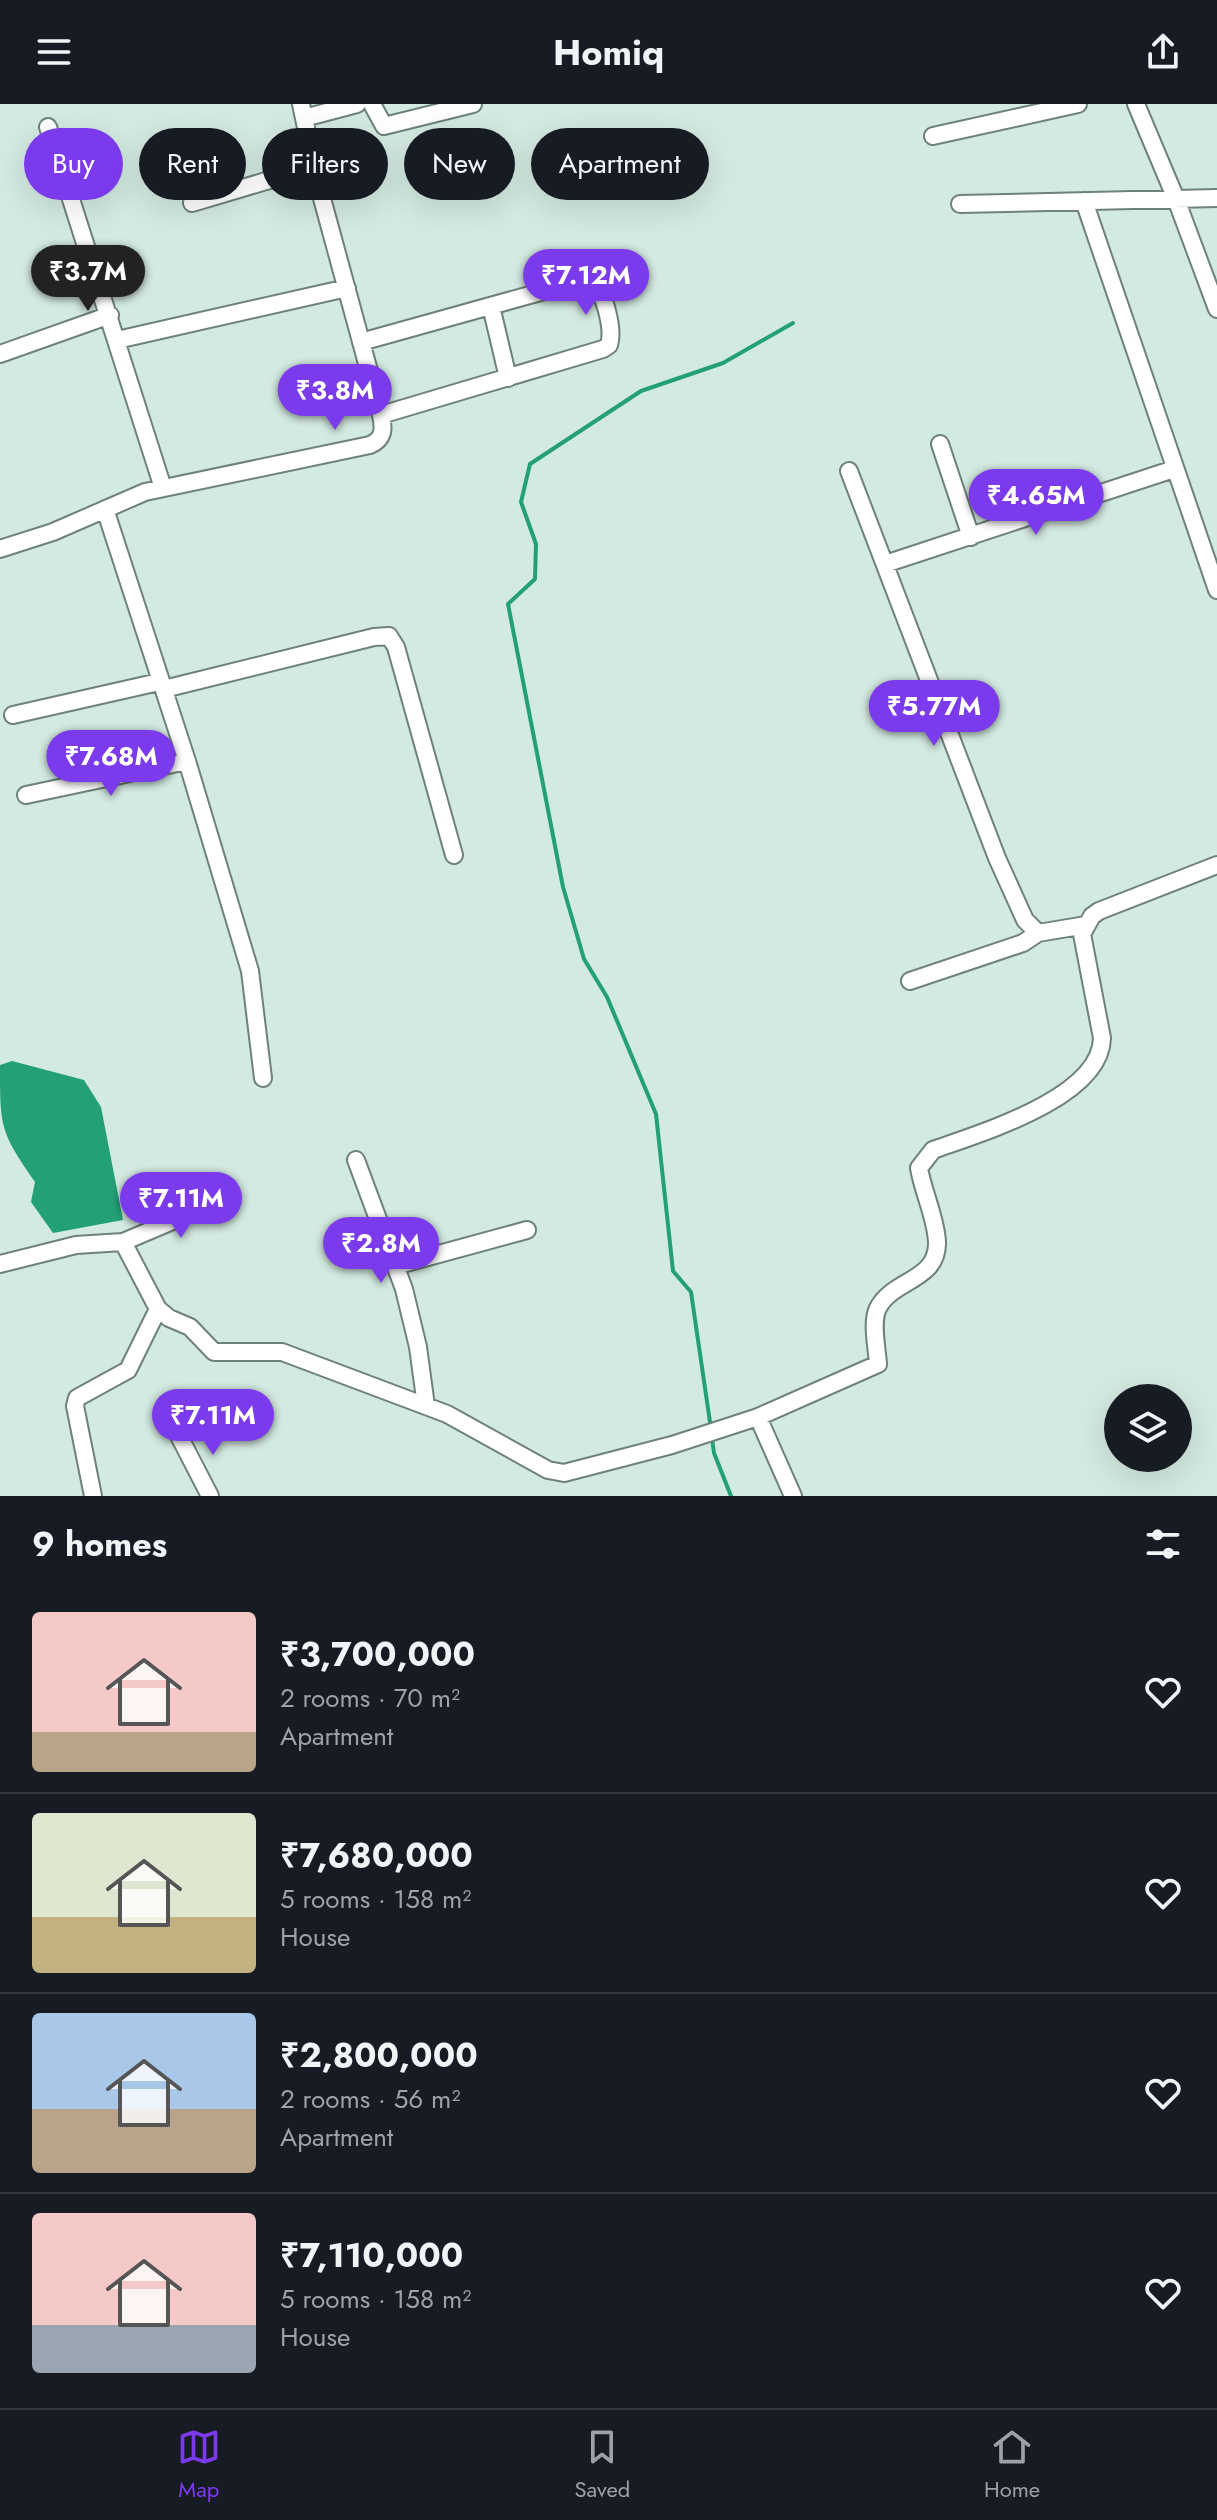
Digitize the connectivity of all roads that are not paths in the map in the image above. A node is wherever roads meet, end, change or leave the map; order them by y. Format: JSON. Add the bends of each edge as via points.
{"nodes":[{"id":1,"x":357,"y":104,"type":"edge"},
{"id":2,"x":372,"y":104,"type":"edge"},
{"id":3,"x":473,"y":104,"type":"edge"},
{"id":4,"x":1078,"y":104,"type":"edge"},
{"id":5,"x":1136,"y":104,"type":"edge"},
{"id":6,"x":302,"y":111,"type":"edge"},
{"id":7,"x":48,"y":127,"type":"dead end"},
{"id":8,"x":933,"y":136,"type":"dead end"},
{"id":9,"x":262,"y":182,"type":"edge"},
{"id":10,"x":1217,"y":198,"type":"edge"},
{"id":11,"x":1176,"y":199,"type":"junction"},
{"id":12,"x":323,"y":200,"type":"edge"},
{"id":13,"x":1084,"y":201,"type":"junction"},
{"id":14,"x":192,"y":203,"type":"dead end"},
{"id":15,"x":960,"y":204,"type":"dead end"},
{"id":16,"x":347,"y":288,"type":"junction"},
{"id":17,"x":491,"y":306,"type":"junction"},
{"id":18,"x":1217,"y":309,"type":"edge"},
{"id":19,"x":110,"y":315,"type":"junction"},
{"id":20,"x":117,"y":340,"type":"junction"},
{"id":21,"x":361,"y":342,"type":"junction"},
{"id":22,"x":0,"y":354,"type":"edge"},
{"id":23,"x":508,"y":378,"type":"junction"},
{"id":24,"x":381,"y":415,"type":"junction"},
{"id":25,"x":940,"y":444,"type":"dead end"},
{"id":26,"x":1174,"y":469,"type":"junction"},
{"id":27,"x":849,"y":471,"type":"dead end"},
{"id":28,"x":163,"y":488,"type":"junction"},
{"id":29,"x":105,"y":509,"type":"junction"},
{"id":30,"x":971,"y":537,"type":"junction"},
{"id":31,"x":0,"y":549,"type":"edge"},
{"id":32,"x":885,"y":564,"type":"junction"},
{"id":33,"x":1217,"y":590,"type":"edge"},
{"id":34,"x":162,"y":686,"type":"junction"},
{"id":35,"x":13,"y":715,"type":"dead end"},
{"id":36,"x":187,"y":761,"type":"junction"},
{"id":37,"x":26,"y":795,"type":"dead end"},
{"id":38,"x":454,"y":855,"type":"dead end"},
{"id":39,"x":1217,"y":865,"type":"edge"},
{"id":40,"x":1086,"y":925,"type":"junction"},
{"id":41,"x":1038,"y":933,"type":"junction"},
{"id":42,"x":910,"y":981,"type":"dead end"},
{"id":43,"x":263,"y":1078,"type":"dead end"},
{"id":44,"x":356,"y":1160,"type":"dead end"},
{"id":45,"x":211,"y":1189,"type":"dead end"},
{"id":46,"x":527,"y":1230,"type":"dead end"},
{"id":47,"x":123,"y":1242,"type":"junction"},
{"id":48,"x":0,"y":1264,"type":"edge"},
{"id":49,"x":395,"y":1266,"type":"junction"},
{"id":50,"x":158,"y":1309,"type":"junction"},
{"id":51,"x":426,"y":1406,"type":"junction"},
{"id":52,"x":758,"y":1417,"type":"junction"},
{"id":53,"x":178,"y":1434,"type":"dead end"},
{"id":54,"x":93,"y":1496,"type":"edge"},
{"id":55,"x":210,"y":1496,"type":"edge"},
{"id":56,"x":793,"y":1496,"type":"edge"}],
"edges":[{"from":1,"to":6,"type":"street"},
{"from":2,"to":3,"type":"street","via":[[384,126]]},
{"from":4,"to":8,"type":"street"},
{"from":5,"to":11,"type":"street"},
{"from":7,"to":19,"type":"street"},
{"from":9,"to":14,"type":"street"},
{"from":10,"to":11,"type":"street"},
{"from":11,"to":13,"type":"street"},
{"from":11,"to":18,"type":"street"},
{"from":12,"to":16,"type":"street"},
{"from":13,"to":15,"type":"street"},
{"from":13,"to":26,"type":"street"},
{"from":16,"to":20,"type":"street"},
{"from":16,"to":21,"type":"street"},
{"from":17,"to":21,"type":"street"},
{"from":17,"to":23,"type":"street"},
{"from":17,"to":23,"type":"street","via":[[590,280],[599,289],[611,336],[603,349]]},
{"from":19,"to":20,"type":"street"},
{"from":19,"to":22,"type":"street"},
{"from":20,"to":28,"type":"street"},
{"from":21,"to":24,"type":"street"},
{"from":23,"to":24,"type":"street"},
{"from":24,"to":28,"type":"street","via":[[384,428],[370,445]]},
{"from":25,"to":30,"type":"street"},
{"from":26,"to":30,"type":"street"},
{"from":26,"to":33,"type":"street"},
{"from":27,"to":32,"type":"street"},
{"from":28,"to":29,"type":"street"},
{"from":29,"to":31,"type":"street"},
{"from":29,"to":34,"type":"street"},
{"from":30,"to":32,"type":"street"},
{"from":32,"to":41,"type":"street","via":[[997,858],[1025,920]]},
{"from":34,"to":35,"type":"street"},
{"from":34,"to":36,"type":"street"},
{"from":34,"to":38,"type":"street","via":[[389,636]]},
{"from":36,"to":37,"type":"street"},
{"from":36,"to":43,"type":"street","via":[[250,971]]},
{"from":39,"to":40,"type":"street","via":[[1099,911]]},
{"from":40,"to":41,"type":"street"},
{"from":40,"to":52,"type":"street","via":[[1083,942],[1102,1038],[1095,1064],[1063,1095],[999,1127],[933,1150],[919,1168],[937,1242],[933,1262],[925,1273],[888,1294],[878,1308],[878,1364]]},
{"from":41,"to":42,"type":"street","via":[[1023,943]]},
{"from":44,"to":49,"type":"street"},
{"from":45,"to":47,"type":"street","via":[[182,1217]]},
{"from":46,"to":49,"type":"street"},
{"from":47,"to":48,"type":"street","via":[[76,1245]]},
{"from":47,"to":50,"type":"street"},
{"from":49,"to":51,"type":"street","via":[[418,1347]]},
{"from":50,"to":51,"type":"street","via":[[190,1327],[214,1352],[282,1352]]},
{"from":50,"to":54,"type":"street","via":[[128,1370],[77,1398]]},
{"from":51,"to":52,"type":"street","via":[[548,1470],[564,1473]]},
{"from":52,"to":56,"type":"street"},
{"from":53,"to":55,"type":"street"}]}
